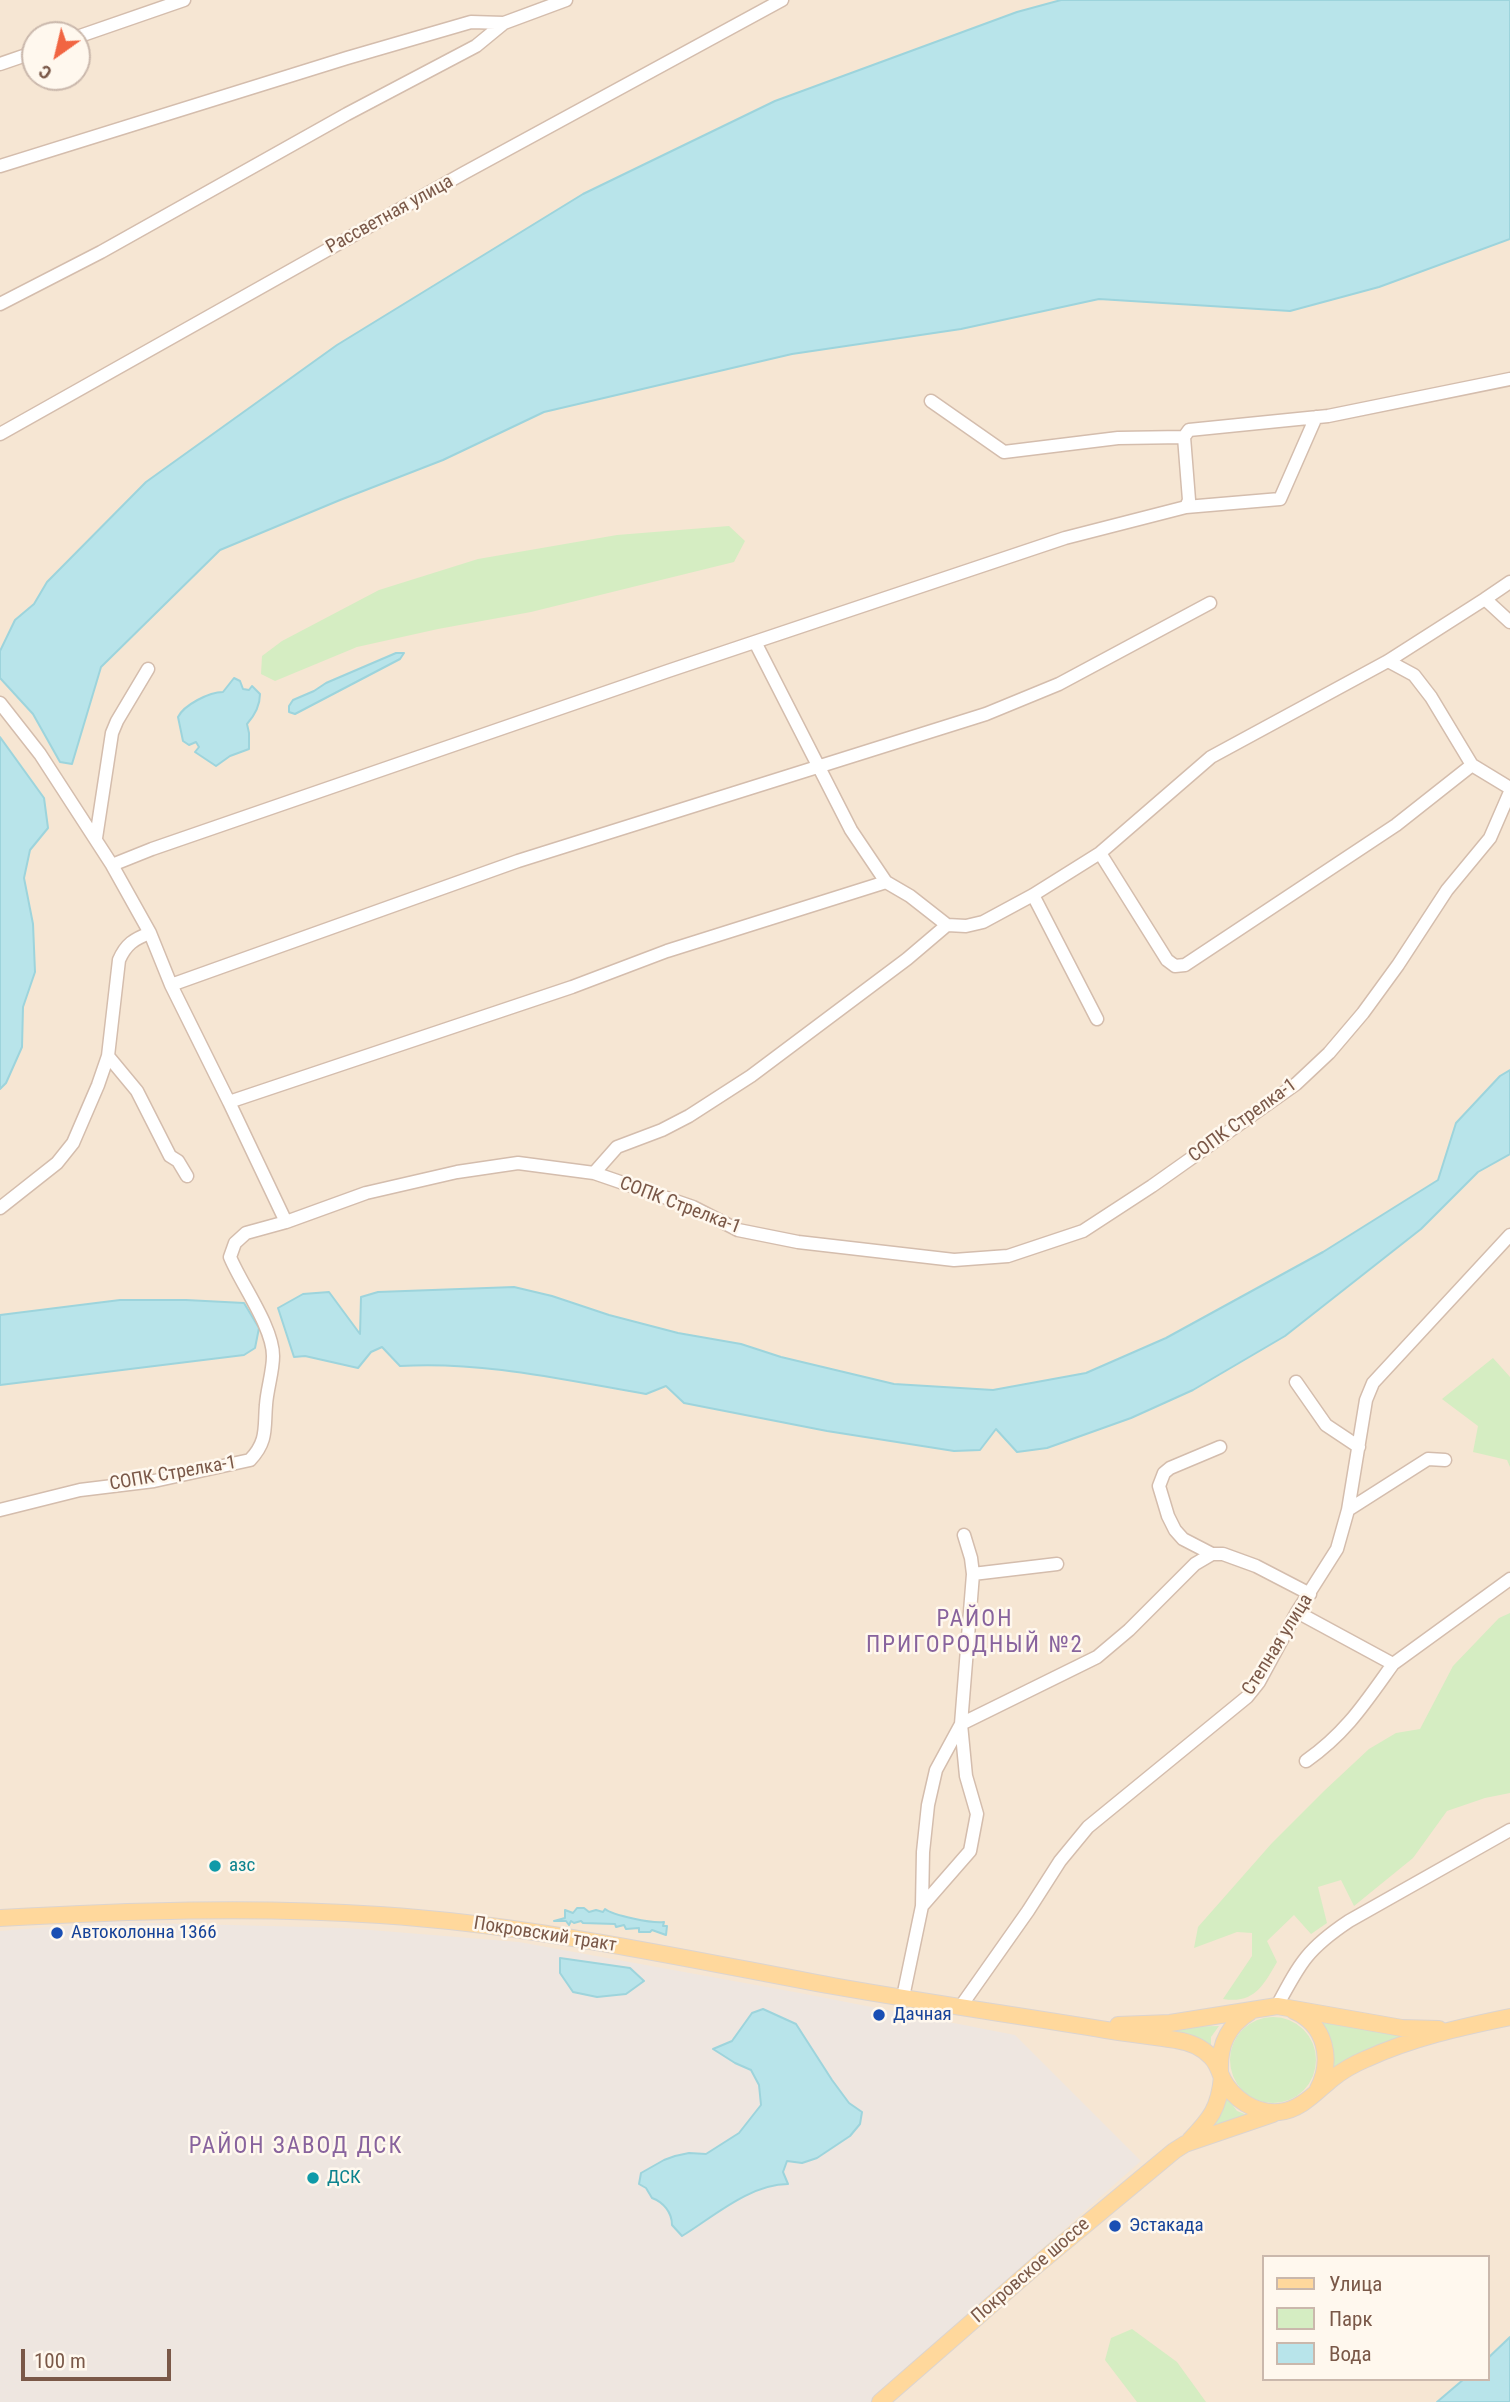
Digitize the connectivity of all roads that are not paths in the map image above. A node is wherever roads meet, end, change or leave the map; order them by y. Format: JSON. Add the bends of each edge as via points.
{"nodes":[{"id":1,"x":184,"y":0,"type":"edge"},
{"id":2,"x":566,"y":0,"type":"edge"},
{"id":3,"x":782,"y":0,"type":"edge"},
{"id":4,"x":504,"y":23,"type":"junction"},
{"id":5,"x":91,"y":32,"type":"edge"},
{"id":6,"x":21,"y":57,"type":"edge"},
{"id":7,"x":0,"y":64,"type":"edge"},
{"id":8,"x":0,"y":166,"type":"edge"},
{"id":9,"x":0,"y":304,"type":"edge"},
{"id":10,"x":1510,"y":379,"type":"edge"},
{"id":11,"x":931,"y":401,"type":"dead end"},
{"id":12,"x":1316,"y":417,"type":"junction"},
{"id":13,"x":0,"y":434,"type":"edge"},
{"id":14,"x":1184,"y":437,"type":"junction"},
{"id":15,"x":1186,"y":507,"type":"junction"},
{"id":16,"x":1510,"y":582,"type":"edge"},
{"id":17,"x":1485,"y":599,"type":"junction"},
{"id":18,"x":1210,"y":603,"type":"dead end"},
{"id":19,"x":1510,"y":622,"type":"edge"},
{"id":20,"x":755,"y":642,"type":"junction"},
{"id":21,"x":1388,"y":661,"type":"junction"},
{"id":22,"x":148,"y":669,"type":"dead end"},
{"id":23,"x":0,"y":703,"type":"edge"},
{"id":24,"x":1472,"y":765,"type":"junction"},
{"id":25,"x":819,"y":766,"type":"junction"},
{"id":26,"x":1510,"y":790,"type":"edge"},
{"id":27,"x":96,"y":838,"type":"junction"},
{"id":28,"x":1100,"y":853,"type":"junction"},
{"id":29,"x":112,"y":865,"type":"junction"},
{"id":30,"x":886,"y":883,"type":"junction"},
{"id":31,"x":1033,"y":895,"type":"junction"},
{"id":32,"x":947,"y":925,"type":"junction"},
{"id":33,"x":150,"y":933,"type":"junction"},
{"id":34,"x":171,"y":985,"type":"junction"},
{"id":35,"x":1097,"y":1019,"type":"dead end"},
{"id":36,"x":108,"y":1056,"type":"junction"},
{"id":37,"x":229,"y":1102,"type":"junction"},
{"id":38,"x":594,"y":1173,"type":"junction"},
{"id":39,"x":187,"y":1176,"type":"dead end"},
{"id":40,"x":0,"y":1208,"type":"edge"},
{"id":41,"x":286,"y":1222,"type":"junction"},
{"id":42,"x":1510,"y":1235,"type":"edge"},
{"id":43,"x":1296,"y":1382,"type":"dead end"},
{"id":44,"x":1220,"y":1447,"type":"dead end"},
{"id":45,"x":1359,"y":1447,"type":"junction"},
{"id":46,"x":1445,"y":1460,"type":"dead end"},
{"id":47,"x":0,"y":1510,"type":"edge"},
{"id":48,"x":1348,"y":1510,"type":"junction"},
{"id":49,"x":964,"y":1535,"type":"dead end"},
{"id":50,"x":1212,"y":1554,"type":"junction"},
{"id":51,"x":1057,"y":1564,"type":"dead end"},
{"id":52,"x":973,"y":1574,"type":"junction"},
{"id":53,"x":1510,"y":1579,"type":"edge"},
{"id":54,"x":1310,"y":1594,"type":"junction"},
{"id":55,"x":1297,"y":1612,"type":"junction"},
{"id":56,"x":1393,"y":1664,"type":"junction"},
{"id":57,"x":961,"y":1724,"type":"junction"},
{"id":58,"x":1306,"y":1761,"type":"dead end"},
{"id":59,"x":1510,"y":1830,"type":"edge"},
{"id":60,"x":922,"y":1906,"type":"junction"},
{"id":61,"x":0,"y":1918,"type":"edge"},
{"id":62,"x":903,"y":1997,"type":"junction"},
{"id":63,"x":961,"y":2006,"type":"junction"},
{"id":64,"x":1282,"y":2007,"type":"junction"},
{"id":65,"x":1254,"y":2010,"type":"junction"},
{"id":66,"x":1510,"y":2017,"type":"edge"},
{"id":67,"x":1084,"y":2026,"type":"junction"},
{"id":68,"x":1456,"y":2028,"type":"junction"},
{"id":69,"x":1221,"y":2074,"type":"junction"},
{"id":70,"x":1307,"y":2101,"type":"junction"},
{"id":71,"x":1279,"y":2112,"type":"junction"},
{"id":72,"x":1185,"y":2144,"type":"junction"},
{"id":73,"x":880,"y":2402,"type":"edge"}],
"edges":[{"from":1,"to":5,"type":"street"},
{"from":2,"to":4,"type":"street"},
{"from":3,"to":13,"type":"street","name":"Рассветная улица"},
{"from":4,"to":8,"type":"street","via":[[458,26]]},
{"from":4,"to":9,"type":"street","via":[[476,46]]},
{"from":6,"to":7,"type":"street"},
{"from":10,"to":12,"type":"street"},
{"from":11,"to":14,"type":"street","via":[[1004,452],[1118,438]]},
{"from":12,"to":14,"type":"street","via":[[1189,430]]},
{"from":12,"to":15,"type":"street","via":[[1280,499]]},
{"from":14,"to":15,"type":"street"},
{"from":15,"to":20,"type":"street","via":[[1065,538]]},
{"from":16,"to":17,"type":"street"},
{"from":17,"to":19,"type":"street"},
{"from":17,"to":21,"type":"street"},
{"from":18,"to":25,"type":"street","via":[[1039,693]]},
{"from":20,"to":25,"type":"street"},
{"from":20,"to":29,"type":"street"},
{"from":21,"to":24,"type":"street","via":[[1414,675]]},
{"from":21,"to":28,"type":"street","via":[[1211,757]]},
{"from":22,"to":27,"type":"street","via":[[112,733]]},
{"from":23,"to":27,"type":"street"},
{"from":24,"to":26,"type":"street"},
{"from":24,"to":28,"type":"street","via":[[1396,825],[1185,965],[1175,966],[1167,960]]},
{"from":25,"to":30,"type":"street","via":[[851,830]]},
{"from":25,"to":34,"type":"street","via":[[518,861]]},
{"from":26,"to":38,"type":"street","name":"СОПК Стрелка-1","via":[[1490,838],[1329,1053],[1296,1084],[1083,1231],[1008,1256],[954,1261],[738,1230],[693,1207]]},
{"from":27,"to":29,"type":"street"},
{"from":28,"to":31,"type":"street"},
{"from":29,"to":33,"type":"street"},
{"from":30,"to":32,"type":"street"},
{"from":30,"to":37,"type":"street","via":[[667,951]]},
{"from":31,"to":32,"type":"street","via":[[983,922]]},
{"from":31,"to":35,"type":"street"},
{"from":32,"to":38,"type":"street","via":[[751,1076],[689,1116],[617,1147]]},
{"from":33,"to":34,"type":"street"},
{"from":33,"to":36,"type":"street","via":[[133,940],[119,960]]},
{"from":34,"to":37,"type":"street"},
{"from":36,"to":39,"type":"street","via":[[137,1091],[170,1156]]},
{"from":36,"to":40,"type":"street","via":[[73,1143],[57,1163]]},
{"from":37,"to":41,"type":"street"},
{"from":38,"to":41,"type":"street","name":"СОПК Стрелка-1","via":[[518,1163],[481,1168],[366,1193]]},
{"from":41,"to":47,"type":"street","name":"СОПК Стрелка-1","via":[[246,1233],[230,1257],[264,1325],[273,1354],[266,1430],[261,1448],[250,1460],[155,1481],[80,1490]]},
{"from":42,"to":45,"type":"street","name":"Степная улица","via":[[1373,1383]]},
{"from":43,"to":45,"type":"street","via":[[1326,1425]]},
{"from":44,"to":50,"type":"street","via":[[1170,1468],[1159,1486],[1174,1530]]},
{"from":45,"to":48,"type":"street","name":"Степная улица"},
{"from":46,"to":48,"type":"street","via":[[1427,1459]]},
{"from":48,"to":54,"type":"street","name":"Степная улица","via":[[1338,1549]]},
{"from":49,"to":52,"type":"street"},
{"from":50,"to":54,"type":"street","via":[[1256,1566]]},
{"from":50,"to":57,"type":"street","via":[[1195,1564],[1097,1657]]},
{"from":51,"to":52,"type":"street"},
{"from":52,"to":57,"type":"street"},
{"from":53,"to":56,"type":"street"},
{"from":54,"to":55,"type":"street","name":"Степная улица"},
{"from":55,"to":56,"type":"street"},
{"from":55,"to":63,"type":"street","name":"Степная улица","via":[[1247,1697],[1088,1827]]},
{"from":56,"to":58,"type":"street","via":[[1331,1743]]},
{"from":57,"to":60,"type":"street","via":[[936,1770],[923,1852]]},
{"from":57,"to":60,"type":"street","via":[[966,1776],[978,1814],[970,1852]]},
{"from":59,"to":64,"type":"street","via":[[1326,1936],[1304,1958]]},
{"from":60,"to":62,"type":"street"},
{"from":61,"to":62,"type":"main road","name":"Покровский тракт","via":[[193,1910],[437,1919],[536,1931]]},
{"from":62,"to":63,"type":"main road","name":"Покровский тракт"},
{"from":63,"to":67,"type":"main road","name":"Покровский тракт"},
{"from":64,"to":65,"type":"main road"},
{"from":64,"to":68,"type":"main road","via":[[1402,2028]]},
{"from":64,"to":70,"type":"main road","via":[[1312,2023],[1326,2049],[1324,2077]]},
{"from":65,"to":67,"type":"main road","via":[[1170,2022]]},
{"from":65,"to":69,"type":"main road","via":[[1240,2018],[1222,2042]]},
{"from":66,"to":68,"type":"main road"},
{"from":67,"to":69,"type":"main road","via":[[1192,2043],[1214,2060]]},
{"from":68,"to":70,"type":"main road","via":[[1363,2060]]},
{"from":69,"to":71,"type":"main road","via":[[1244,2104]]},
{"from":69,"to":72,"type":"main road","name":"Покровское шоссе","via":[[1216,2110]]},
{"from":70,"to":71,"type":"main road"},
{"from":71,"to":72,"type":"main road","name":"Покровское шоссе"},
{"from":72,"to":73,"type":"main road","name":"Покровское шоссе"}]}
